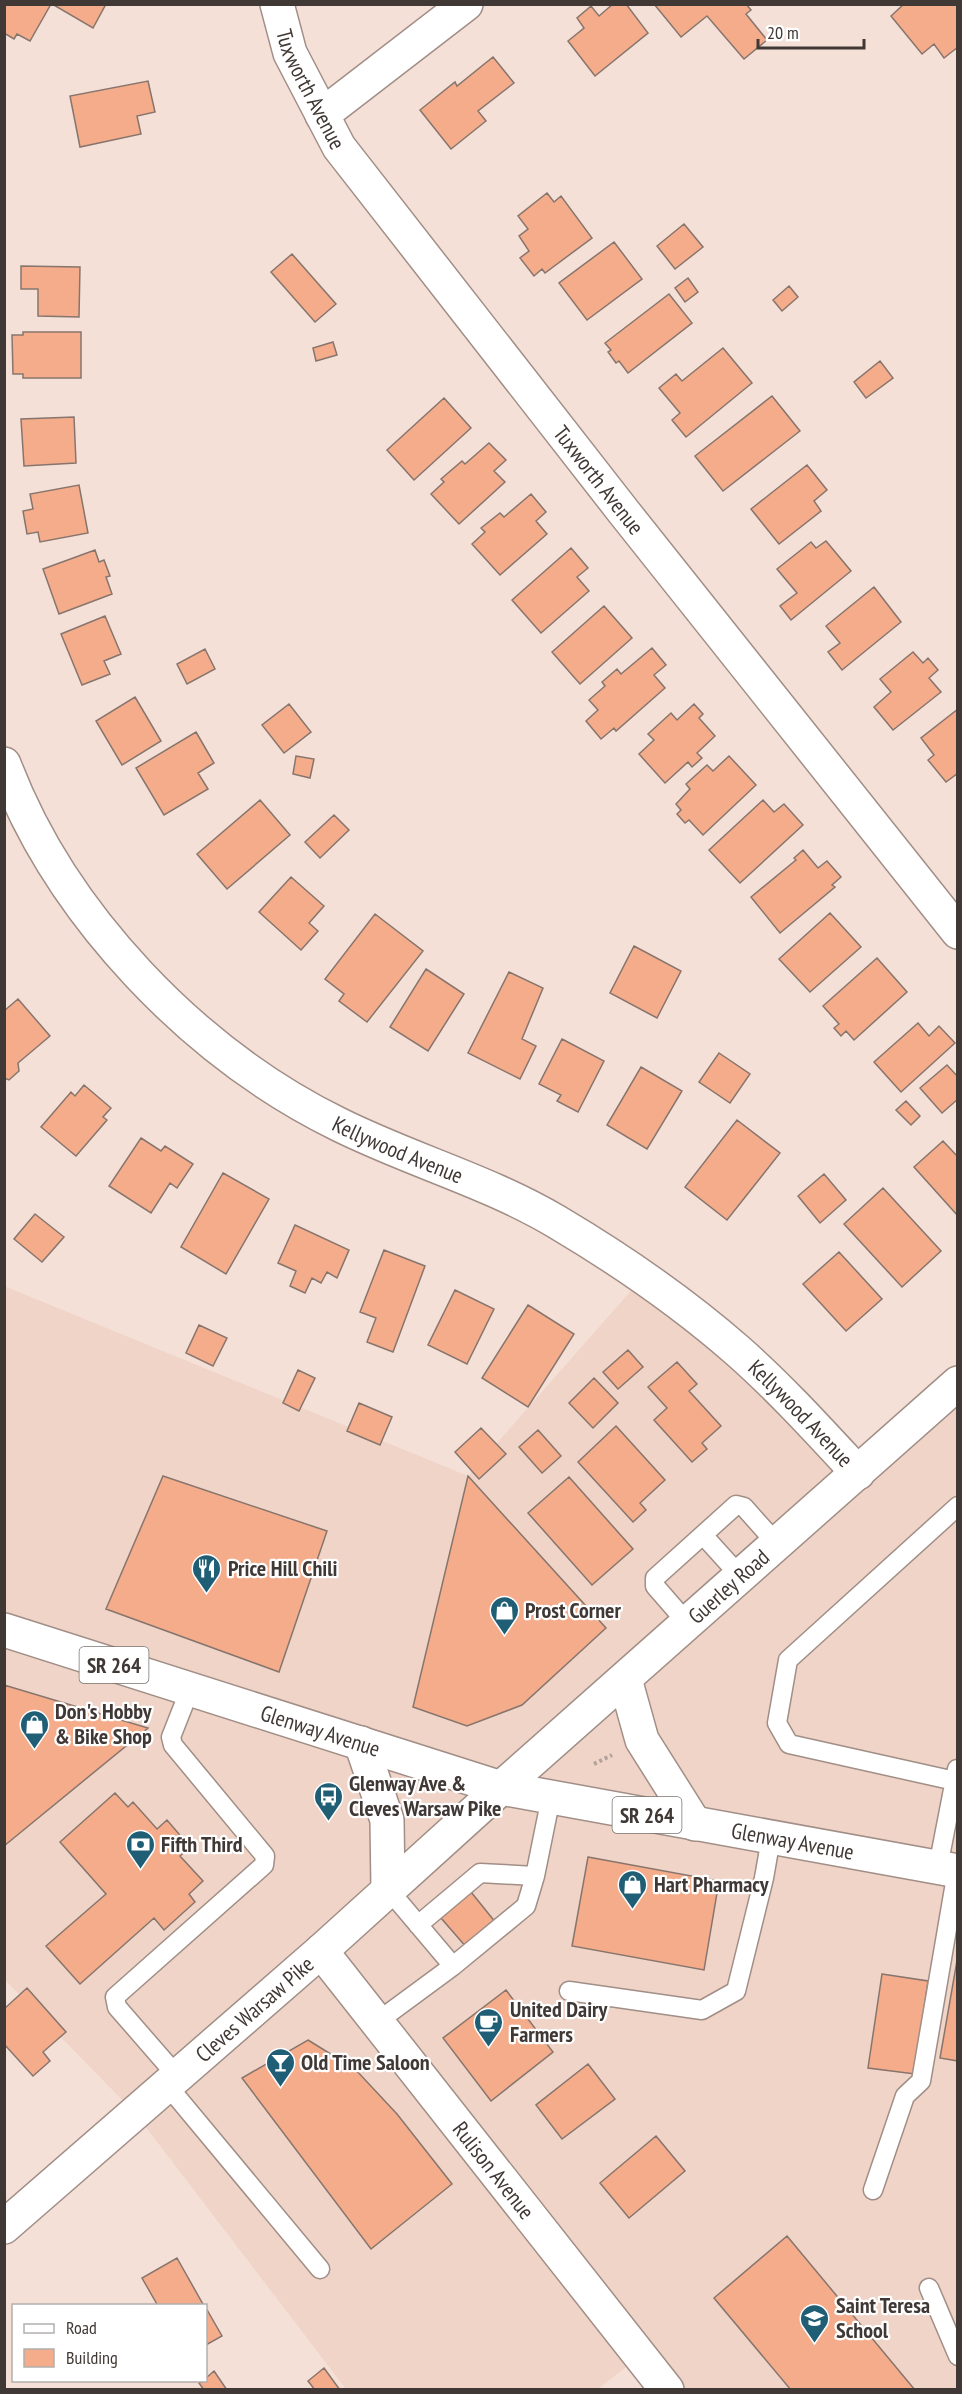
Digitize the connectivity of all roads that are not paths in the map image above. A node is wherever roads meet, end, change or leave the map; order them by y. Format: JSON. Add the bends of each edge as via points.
{"nodes":[{"id":1,"x":277,"y":4,"type":"edge"},
{"id":2,"x":466,"y":4,"type":"edge"},
{"id":3,"x":322,"y":115,"type":"junction"},
{"id":4,"x":4,"y":764,"type":"edge"},
{"id":5,"x":957,"y":932,"type":"edge"},
{"id":6,"x":957,"y":1383,"type":"edge"},
{"id":7,"x":858,"y":1473,"type":"junction"},
{"id":8,"x":957,"y":1506,"type":"edge"},
{"id":9,"x":704,"y":1535,"type":"junction"},
{"id":10,"x":777,"y":1544,"type":"junction"},
{"id":11,"x":741,"y":1577,"type":"junction"},
{"id":12,"x":688,"y":1624,"type":"junction"},
{"id":13,"x":4,"y":1630,"type":"edge"},
{"id":14,"x":625,"y":1679,"type":"junction"},
{"id":15,"x":190,"y":1689,"type":"junction"},
{"id":16,"x":361,"y":1743,"type":"junction"},
{"id":17,"x":956,"y":1774,"type":"edge"},
{"id":18,"x":501,"y":1788,"type":"junction"},
{"id":19,"x":551,"y":1797,"type":"junction"},
{"id":20,"x":695,"y":1824,"type":"junction"},
{"id":21,"x":771,"y":1838,"type":"junction"},
{"id":22,"x":951,"y":1870,"type":"edge"},
{"id":23,"x":535,"y":1876,"type":"junction"},
{"id":24,"x":388,"y":1889,"type":"junction"},
{"id":25,"x":418,"y":1925,"type":"junction"},
{"id":26,"x":321,"y":1951,"type":"junction"},
{"id":27,"x":453,"y":1966,"type":"junction"},
{"id":28,"x":569,"y":1991,"type":"dead end"},
{"id":29,"x":377,"y":2022,"type":"junction"},
{"id":30,"x":172,"y":2080,"type":"junction"},
{"id":31,"x":873,"y":2190,"type":"dead end"},
{"id":32,"x":4,"y":2227,"type":"edge"},
{"id":33,"x":320,"y":2269,"type":"dead end"},
{"id":34,"x":929,"y":2288,"type":"dead end"},
{"id":35,"x":957,"y":2356,"type":"edge"},
{"id":36,"x":667,"y":2390,"type":"edge"}],
"edges":[{"from":1,"to":3,"type":"street","name":"Tuxworth Avenue","via":[[290,53]]},
{"from":2,"to":3,"type":"street"},
{"from":3,"to":5,"type":"street","name":"Tuxworth Avenue","via":[[339,147],[414,245]]},
{"from":4,"to":7,"type":"street","name":"Kellywood Avenue","via":[[34,829],[75,897],[159,995],[222,1051],[283,1094],[339,1125],[456,1173],[554,1220],[644,1276],[738,1351]]},
{"from":6,"to":7,"type":"street","name":"Guerley Road"},
{"from":7,"to":10,"type":"street","name":"Guerley Road"},
{"from":8,"to":17,"type":"lane","via":[[788,1660],[777,1723],[789,1744]]},
{"from":9,"to":10,"type":"lane","via":[[736,1505],[744,1507]]},
{"from":9,"to":11,"type":"lane"},
{"from":9,"to":12,"type":"lane","via":[[655,1578],[655,1586]]},
{"from":10,"to":11,"type":"street","name":"Guerley Road"},
{"from":11,"to":12,"type":"street","name":"Guerley Road"},
{"from":12,"to":14,"type":"street","name":"Guerley Road"},
{"from":13,"to":15,"type":"street","name":"Glenway Avenue","number":"SR 264"},
{"from":14,"to":18,"type":"street","name":"Guerley Road"},
{"from":14,"to":20,"type":"street","via":[[642,1740]]},
{"from":15,"to":16,"type":"street","name":"Glenway Avenue","number":"SR 264"},
{"from":15,"to":30,"type":"lane","via":[[171,1737],[173,1745],[265,1856],[264,1865],[115,1997],[117,2007]]},
{"from":16,"to":18,"type":"street","name":"Glenway Avenue","number":"SR 264"},
{"from":16,"to":24,"type":"street","via":[[387,1820]]},
{"from":17,"to":22,"type":"lane"},
{"from":18,"to":19,"type":"street","name":"Glenway Avenue","number":"SR 264"},
{"from":18,"to":24,"type":"street","name":"Cleves Warsaw Pike"},
{"from":19,"to":20,"type":"street","name":"Glenway Avenue","number":"SR 264"},
{"from":19,"to":23,"type":"lane"},
{"from":20,"to":21,"type":"street","name":"Glenway Avenue","number":"SR 264"},
{"from":21,"to":22,"type":"street","name":"Glenway Avenue","number":"SR 264"},
{"from":21,"to":28,"type":"lane","via":[[736,1991],[702,2010]]},
{"from":22,"to":31,"type":"lane","via":[[921,2081],[905,2096]]},
{"from":23,"to":25,"type":"lane","via":[[480,1873]]},
{"from":23,"to":27,"type":"lane","via":[[526,1906]]},
{"from":24,"to":25,"type":"lane"},
{"from":24,"to":26,"type":"street","name":"Cleves Warsaw Pike"},
{"from":25,"to":27,"type":"lane"},
{"from":26,"to":29,"type":"street","name":"Rulison Avenue"},
{"from":26,"to":30,"type":"street","name":"Cleves Warsaw Pike"},
{"from":27,"to":29,"type":"lane"},
{"from":29,"to":36,"type":"street","name":"Rulison Avenue"},
{"from":30,"to":32,"type":"street","name":"Cleves Warsaw Pike"},
{"from":30,"to":33,"type":"lane"},
{"from":34,"to":35,"type":"lane"}]}
